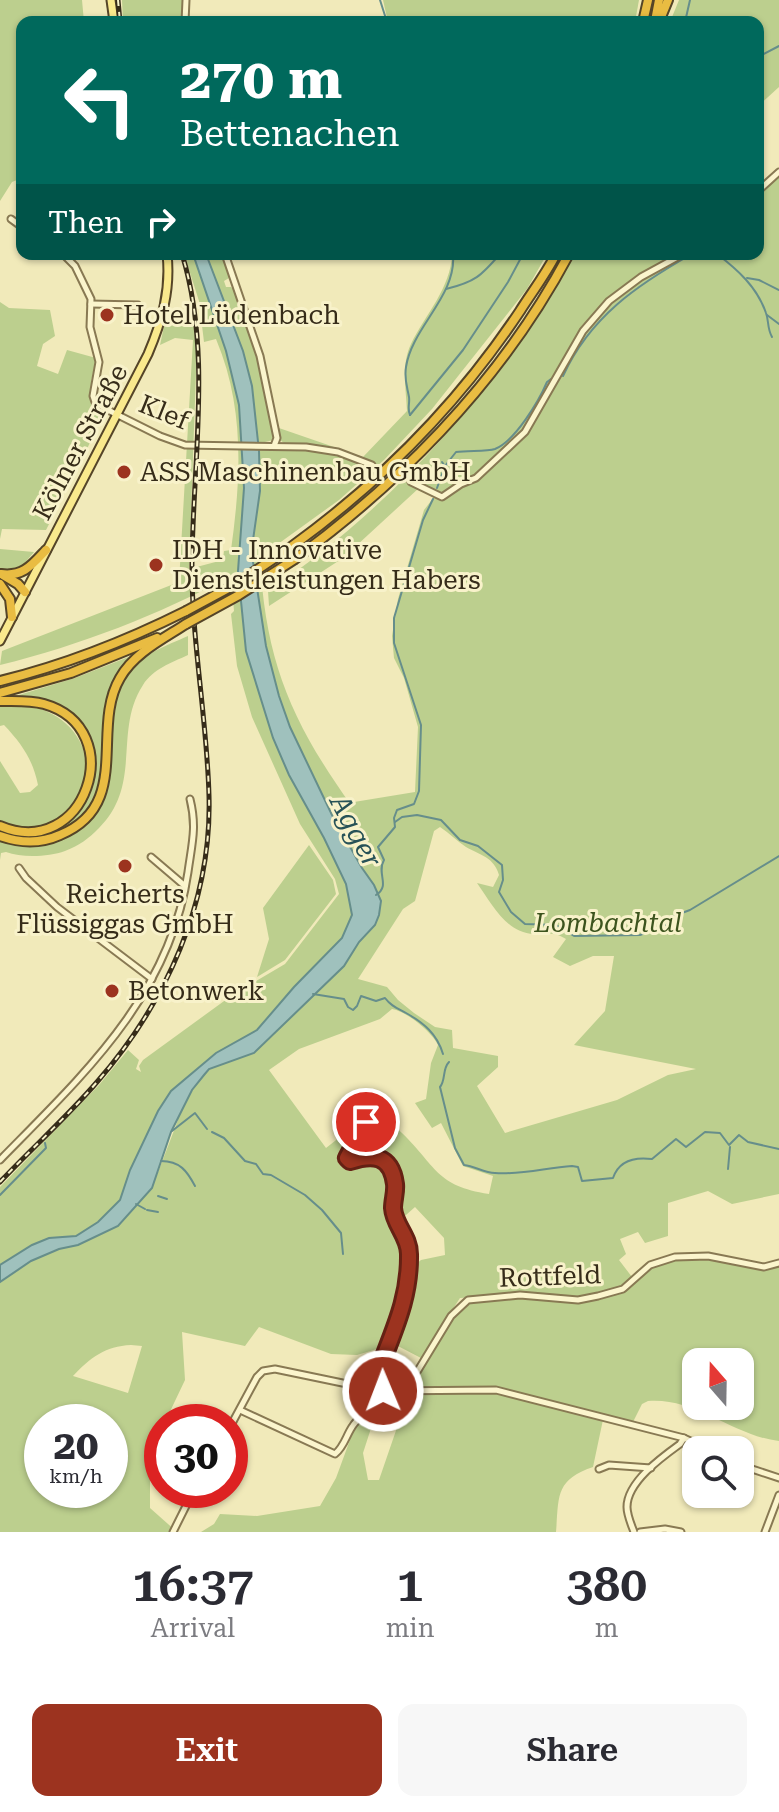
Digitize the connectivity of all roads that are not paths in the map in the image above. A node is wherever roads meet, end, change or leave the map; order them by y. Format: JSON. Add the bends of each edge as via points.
{"nodes":[{"id":1,"x":779,"y":172,"type":"edge"},
{"id":2,"x":764,"y":186,"type":"edge"},
{"id":3,"x":11,"y":219,"type":"dead end"},
{"id":4,"x":16,"y":223,"type":"edge"},
{"id":5,"x":69,"y":260,"type":"edge"},
{"id":6,"x":167,"y":260,"type":"edge"},
{"id":7,"x":227,"y":260,"type":"edge"},
{"id":8,"x":552,"y":260,"type":"edge"},
{"id":9,"x":565,"y":260,"type":"edge"},
{"id":10,"x":672,"y":260,"type":"edge"},
{"id":11,"x":91,"y":304,"type":"junction"},
{"id":12,"x":138,"y":305,"type":"dead end"},
{"id":13,"x":117,"y":414,"type":"junction"},
{"id":14,"x":274,"y":446,"type":"junction"},
{"id":15,"x":372,"y":465,"type":"tunnel mouth"},
{"id":16,"x":411,"y":482,"type":"tunnel mouth"},
{"id":17,"x":46,"y":550,"type":"junction"},
{"id":18,"x":0,"y":574,"type":"edge"},
{"id":19,"x":0,"y":584,"type":"edge"},
{"id":20,"x":25,"y":592,"type":"junction"},
{"id":21,"x":12,"y":617,"type":"junction"},
{"id":22,"x":186,"y":624,"type":"junction"},
{"id":23,"x":0,"y":641,"type":"edge"},
{"id":24,"x":0,"y":681,"type":"edge"},
{"id":25,"x":0,"y":693,"type":"edge"},
{"id":26,"x":0,"y":701,"type":"edge"},
{"id":27,"x":190,"y":799,"type":"dead end"},
{"id":28,"x":0,"y":826,"type":"edge"},
{"id":29,"x":0,"y":836,"type":"edge"},
{"id":30,"x":151,"y":857,"type":"dead end"},
{"id":31,"x":19,"y":868,"type":"dead end"},
{"id":32,"x":186,"y":886,"type":"junction"},
{"id":33,"x":152,"y":979,"type":"junction"},
{"id":34,"x":366,"y":1122,"type":"dead end"},
{"id":35,"x":0,"y":1160,"type":"edge"},
{"id":36,"x":779,"y":1263,"type":"edge"},
{"id":37,"x":372,"y":1390,"type":"junction"},
{"id":38,"x":406,"y":1390,"type":"junction"},
{"id":39,"x":381,"y":1391,"type":"junction"},
{"id":40,"x":243,"y":1404,"type":"edge"},
{"id":41,"x":248,"y":1414,"type":"edge"},
{"id":42,"x":682,"y":1437,"type":"edge"},
{"id":43,"x":682,"y":1441,"type":"edge"},
{"id":44,"x":652,"y":1468,"type":"junction"},
{"id":45,"x":599,"y":1469,"type":"dead end"},
{"id":46,"x":754,"y":1470,"type":"edge"},
{"id":47,"x":779,"y":1478,"type":"edge"},
{"id":48,"x":779,"y":1495,"type":"edge"},
{"id":49,"x":185,"y":1508,"type":"edge"},
{"id":50,"x":174,"y":1529,"type":"edge"},
{"id":51,"x":637,"y":1532,"type":"edge"},
{"id":52,"x":681,"y":1532,"type":"edge"},
{"id":53,"x":765,"y":1532,"type":"edge"}],
"edges":[{"from":1,"to":2,"type":"street"},
{"from":3,"to":4,"type":"street"},
{"from":5,"to":11,"type":"street","name":"Klef"},
{"from":6,"to":13,"type":"main road","name":"Kölner Straße","via":[[167,294],[158,330]]},
{"from":7,"to":14,"type":"street","via":[[260,356],[277,438]]},
{"from":8,"to":24,"type":"highway","bridge":true,"via":[[504,335],[450,403],[393,465],[337,514],[236,584],[186,611],[112,645]]},
{"from":9,"to":22,"type":"highway","bridge":true,"via":[[470,401],[402,473],[295,559]]},
{"from":10,"to":16,"type":"street","via":[[641,277],[590,321],[535,418],[496,462],[442,497]]},
{"from":11,"to":12,"type":"street"},
{"from":11,"to":13,"type":"street","name":"Klef","via":[[90,327],[99,362],[93,396]]},
{"from":13,"to":14,"type":"street","name":"Klef","via":[[185,445]]},
{"from":13,"to":17,"type":"main road","name":"Kölner Straße"},
{"from":14,"to":15,"type":"street","name":"Klef","via":[[327,450]]},
{"from":17,"to":18,"type":"highway","via":[[25,572]]},
{"from":17,"to":20,"type":"main road","name":"Kölner Straße"},
{"from":18,"to":20,"type":"highway"},
{"from":19,"to":20,"type":"highway"},
{"from":19,"to":21,"type":"highway","via":[[10,599]]},
{"from":20,"to":21,"type":"main road","name":"Kölner Straße"},
{"from":21,"to":23,"type":"main road","name":"Kölner Straße"},
{"from":22,"to":25,"type":"highway","via":[[71,673]]},
{"from":22,"to":29,"type":"highway","via":[[140,655],[121,675],[110,708],[104,786],[84,820],[46,840]]},
{"from":26,"to":28,"type":"highway","via":[[34,702],[59,710],[81,731],[91,763],[85,794],[63,821],[31,832]]},
{"from":27,"to":32,"type":"street","via":[[195,822]]},
{"from":30,"to":32,"type":"street"},
{"from":31,"to":33,"type":"street","via":[[57,907]]},
{"from":32,"to":33,"type":"street"},
{"from":33,"to":35,"type":"street","via":[[110,1044]]},
{"from":34,"to":37,"type":"street","via":[[347,1158],[372,1156],[384,1161],[395,1186],[394,1212],[409,1254],[404,1306]]},
{"from":36,"to":38,"type":"street","name":"Rottfeld","via":[[764,1267],[708,1256],[675,1257],[650,1265],[623,1289],[598,1296],[468,1300],[451,1316]]},
{"from":37,"to":39,"type":"street"},
{"from":37,"to":40,"type":"street","via":[[268,1369],[257,1377]]},
{"from":38,"to":39,"type":"street"},
{"from":38,"to":42,"type":"street","via":[[496,1390]]},
{"from":39,"to":41,"type":"street","via":[[335,1454]]},
{"from":43,"to":44,"type":"street"},
{"from":44,"to":45,"type":"street"},
{"from":44,"to":51,"type":"street","via":[[637,1483],[627,1505]]},
{"from":46,"to":47,"type":"street"},
{"from":48,"to":53,"type":"street"},
{"from":49,"to":50,"type":"street"},
{"from":51,"to":52,"type":"street"}]}
